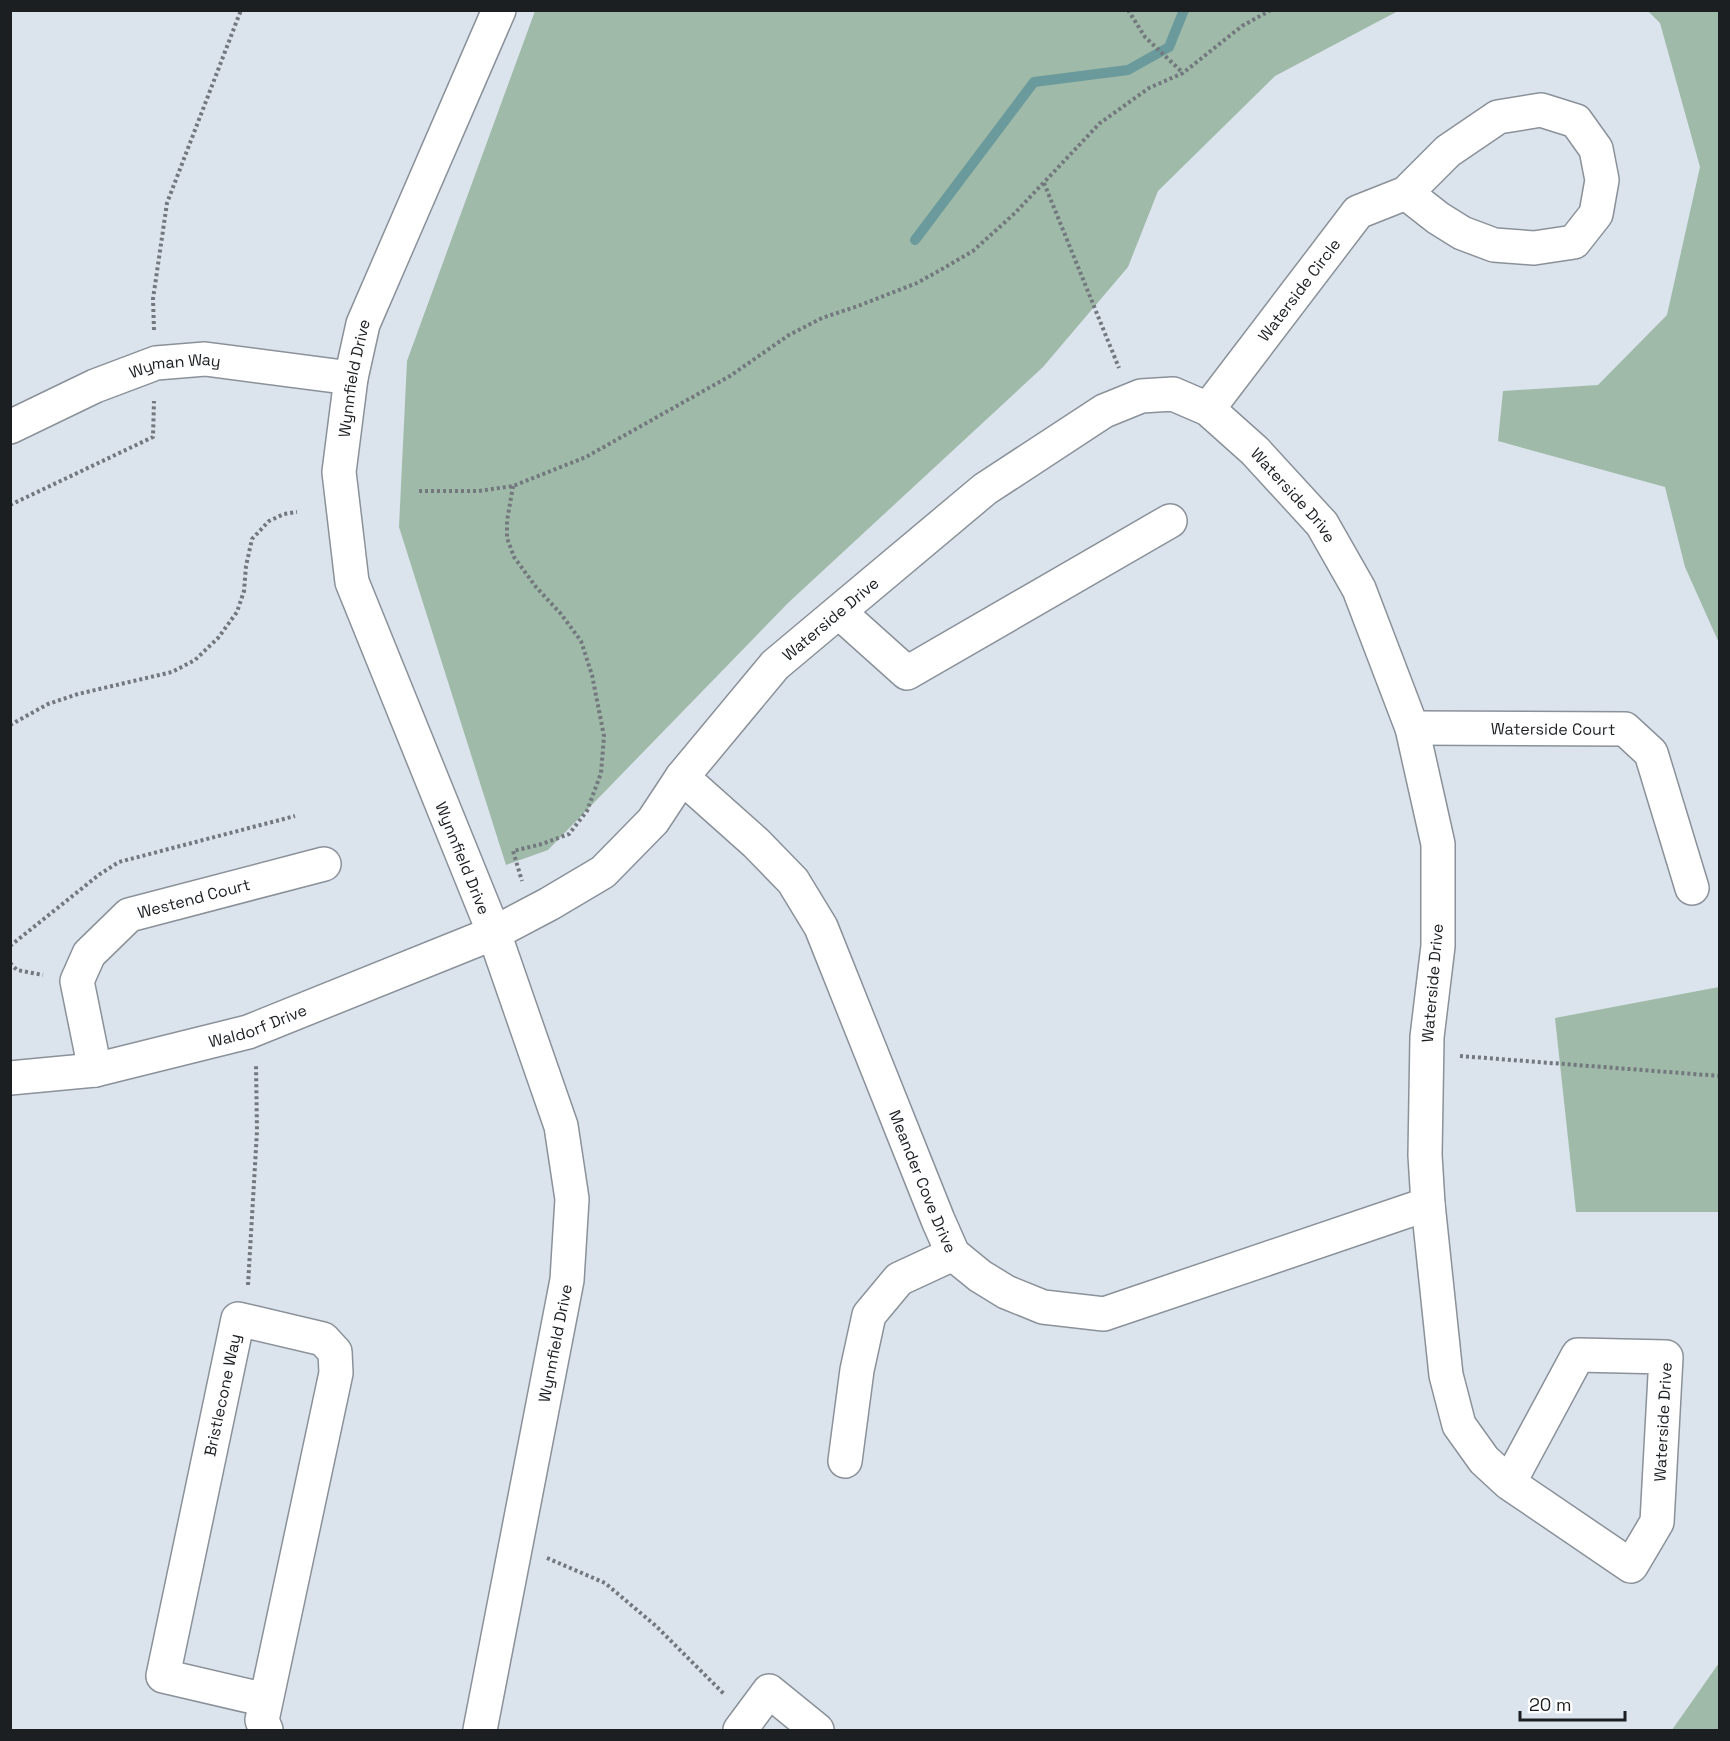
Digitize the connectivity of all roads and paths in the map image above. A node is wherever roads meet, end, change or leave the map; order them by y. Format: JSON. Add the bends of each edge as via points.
{"nodes":[{"id":1,"x":241,"y":10,"type":"edge"},
{"id":2,"x":499,"y":10,"type":"edge"},
{"id":3,"x":1128,"y":10,"type":"edge"},
{"id":4,"x":1272,"y":10,"type":"edge"},
{"id":5,"x":1183,"y":74,"type":"junction"},
{"id":6,"x":1043,"y":183,"type":"junction"},
{"id":7,"x":1406,"y":193,"type":"junction"},
{"id":8,"x":156,"y":363,"type":"junction"},
{"id":9,"x":351,"y":378,"type":"junction"},
{"id":10,"x":1131,"y":399,"type":"junction"},
{"id":11,"x":1208,"y":410,"type":"junction"},
{"id":12,"x":10,"y":427,"type":"edge"},
{"id":13,"x":153,"y":437,"type":"dead end"},
{"id":14,"x":513,"y":486,"type":"junction"},
{"id":15,"x":419,"y":491,"type":"dead end"},
{"id":16,"x":10,"y":505,"type":"edge"},
{"id":17,"x":297,"y":512,"type":"dead end"},
{"id":18,"x":1170,"y":521,"type":"dead end"},
{"id":19,"x":839,"y":612,"type":"junction"},
{"id":20,"x":10,"y":725,"type":"edge"},
{"id":21,"x":1412,"y":728,"type":"junction"},
{"id":22,"x":682,"y":777,"type":"junction"},
{"id":23,"x":295,"y":816,"type":"dead end"},
{"id":24,"x":324,"y":864,"type":"dead end"},
{"id":25,"x":1692,"y":888,"type":"dead end"},
{"id":26,"x":533,"y":913,"type":"junction"},
{"id":27,"x":494,"y":933,"type":"junction"},
{"id":28,"x":10,"y":946,"type":"edge"},
{"id":29,"x":256,"y":1029,"type":"junction"},
{"id":30,"x":1427,"y":1053,"type":"junction"},
{"id":31,"x":94,"y":1070,"type":"junction"},
{"id":32,"x":1719,"y":1076,"type":"edge"},
{"id":33,"x":10,"y":1078,"type":"edge"},
{"id":34,"x":1428,"y":1204,"type":"junction"},
{"id":35,"x":953,"y":1254,"type":"junction"},
{"id":36,"x":246,"y":1320,"type":"junction"},
{"id":37,"x":845,"y":1461,"type":"dead end"},
{"id":38,"x":1509,"y":1483,"type":"junction"},
{"id":39,"x":516,"y":1545,"type":"junction"},
{"id":40,"x":266,"y":1715,"type":"edge"},
{"id":41,"x":744,"y":1725,"type":"edge"},
{"id":42,"x":480,"y":1731,"type":"edge"},
{"id":43,"x":817,"y":1731,"type":"edge"}],
"edges":[{"from":1,"to":8,"type":"path","via":[[167,203],[153,299]]},
{"from":2,"to":9,"type":"street","name":"Wynnfield Drive","via":[[363,324]]},
{"from":3,"to":5,"type":"path","via":[[1145,38]]},
{"from":4,"to":5,"type":"path","via":[[1242,26]]},
{"from":5,"to":6,"type":"path","via":[[1149,88],[1100,123]]},
{"from":6,"to":10,"type":"path"},
{"from":6,"to":14,"type":"path","via":[[973,251],[944,268],[917,283],[822,318],[789,335],[730,376],[586,457]]},
{"from":7,"to":7,"type":"street","name":"Waterside Circle","via":[[1448,151],[1498,117],[1540,110],[1576,121],[1596,149],[1602,180],[1596,214],[1574,242],[1534,248],[1494,245],[1462,233]]},
{"from":7,"to":11,"type":"street","name":"Waterside Circle","via":[[1358,212]]},
{"from":8,"to":9,"type":"street","name":"Wyman Way","via":[[205,359]]},
{"from":8,"to":12,"type":"street","name":"Wyman Way","via":[[94,386]]},
{"from":9,"to":27,"type":"street","name":"Wynnfield Drive","via":[[339,472],[352,582]]},
{"from":10,"to":11,"type":"street","name":"Waterside Drive","via":[[1173,394]]},
{"from":10,"to":19,"type":"street","name":"Waterside Drive","via":[[1104,411],[985,489]]},
{"from":11,"to":21,"type":"street","name":"Waterside Drive","via":[[1255,451],[1322,524],[1359,589]]},
{"from":13,"to":16,"type":"path"},
{"from":14,"to":15,"type":"path","via":[[479,491]]},
{"from":14,"to":26,"type":"path","via":[[507,538],[514,557],[581,641],[604,736],[602,773],[587,811],[569,834],[513,851]]},
{"from":17,"to":20,"type":"path","via":[[269,521],[252,539],[237,612],[195,660],[172,672],[48,704]]},
{"from":18,"to":19,"type":"street","via":[[907,673]]},
{"from":19,"to":22,"type":"street","name":"Waterside Drive","via":[[775,665]]},
{"from":21,"to":25,"type":"street","name":"Waterside Court","via":[[1625,729],[1651,753]]},
{"from":21,"to":30,"type":"street","name":"Waterside Drive","via":[[1438,844],[1438,946]]},
{"from":22,"to":26,"type":"street","name":"Waterside Drive","via":[[653,821],[603,872]]},
{"from":22,"to":35,"type":"street","name":"Meander Cove Drive","via":[[793,881],[821,927]]},
{"from":23,"to":28,"type":"path","via":[[119,862]]},
{"from":24,"to":31,"type":"street","name":"Westend Court","via":[[129,915],[89,954],[76,981]]},
{"from":26,"to":27,"type":"street","name":"Waterside Drive"},
{"from":27,"to":29,"type":"street","name":"Waldorf Drive"},
{"from":27,"to":39,"type":"street","name":"Wynnfield Drive","via":[[561,1126],[572,1199],[567,1280]]},
{"from":29,"to":31,"type":"street","name":"Waldorf Drive"},
{"from":29,"to":36,"type":"path","via":[[257,1131]]},
{"from":30,"to":32,"type":"path"},
{"from":30,"to":34,"type":"street","name":"Waterside Drive"},
{"from":31,"to":33,"type":"street","name":"Waldorf Drive"},
{"from":34,"to":35,"type":"street","name":"Meander Cove Drive","via":[[1104,1314],[1043,1307],[1006,1292]]},
{"from":34,"to":38,"type":"street","name":"Waterside Drive","via":[[1446,1375],[1459,1425],[1484,1460]]},
{"from":35,"to":37,"type":"street","via":[[899,1279],[870,1316],[857,1370]]},
{"from":36,"to":40,"type":"street","name":"Bristlecone Way","via":[[323,1339],[335,1352],[336,1373]]},
{"from":36,"to":40,"type":"street","name":"Bristlecone Way","via":[[238,1319],[163,1676]]},
{"from":38,"to":38,"type":"street","name":"Waterside Drive","via":[[1578,1355],[1666,1357],[1657,1522],[1630,1566]]},
{"from":39,"to":41,"type":"path","via":[[605,1583],[656,1626]]},
{"from":39,"to":42,"type":"street","name":"Wynnfield Drive"},
{"from":41,"to":43,"type":"street","via":[[769,1691]]}]}
